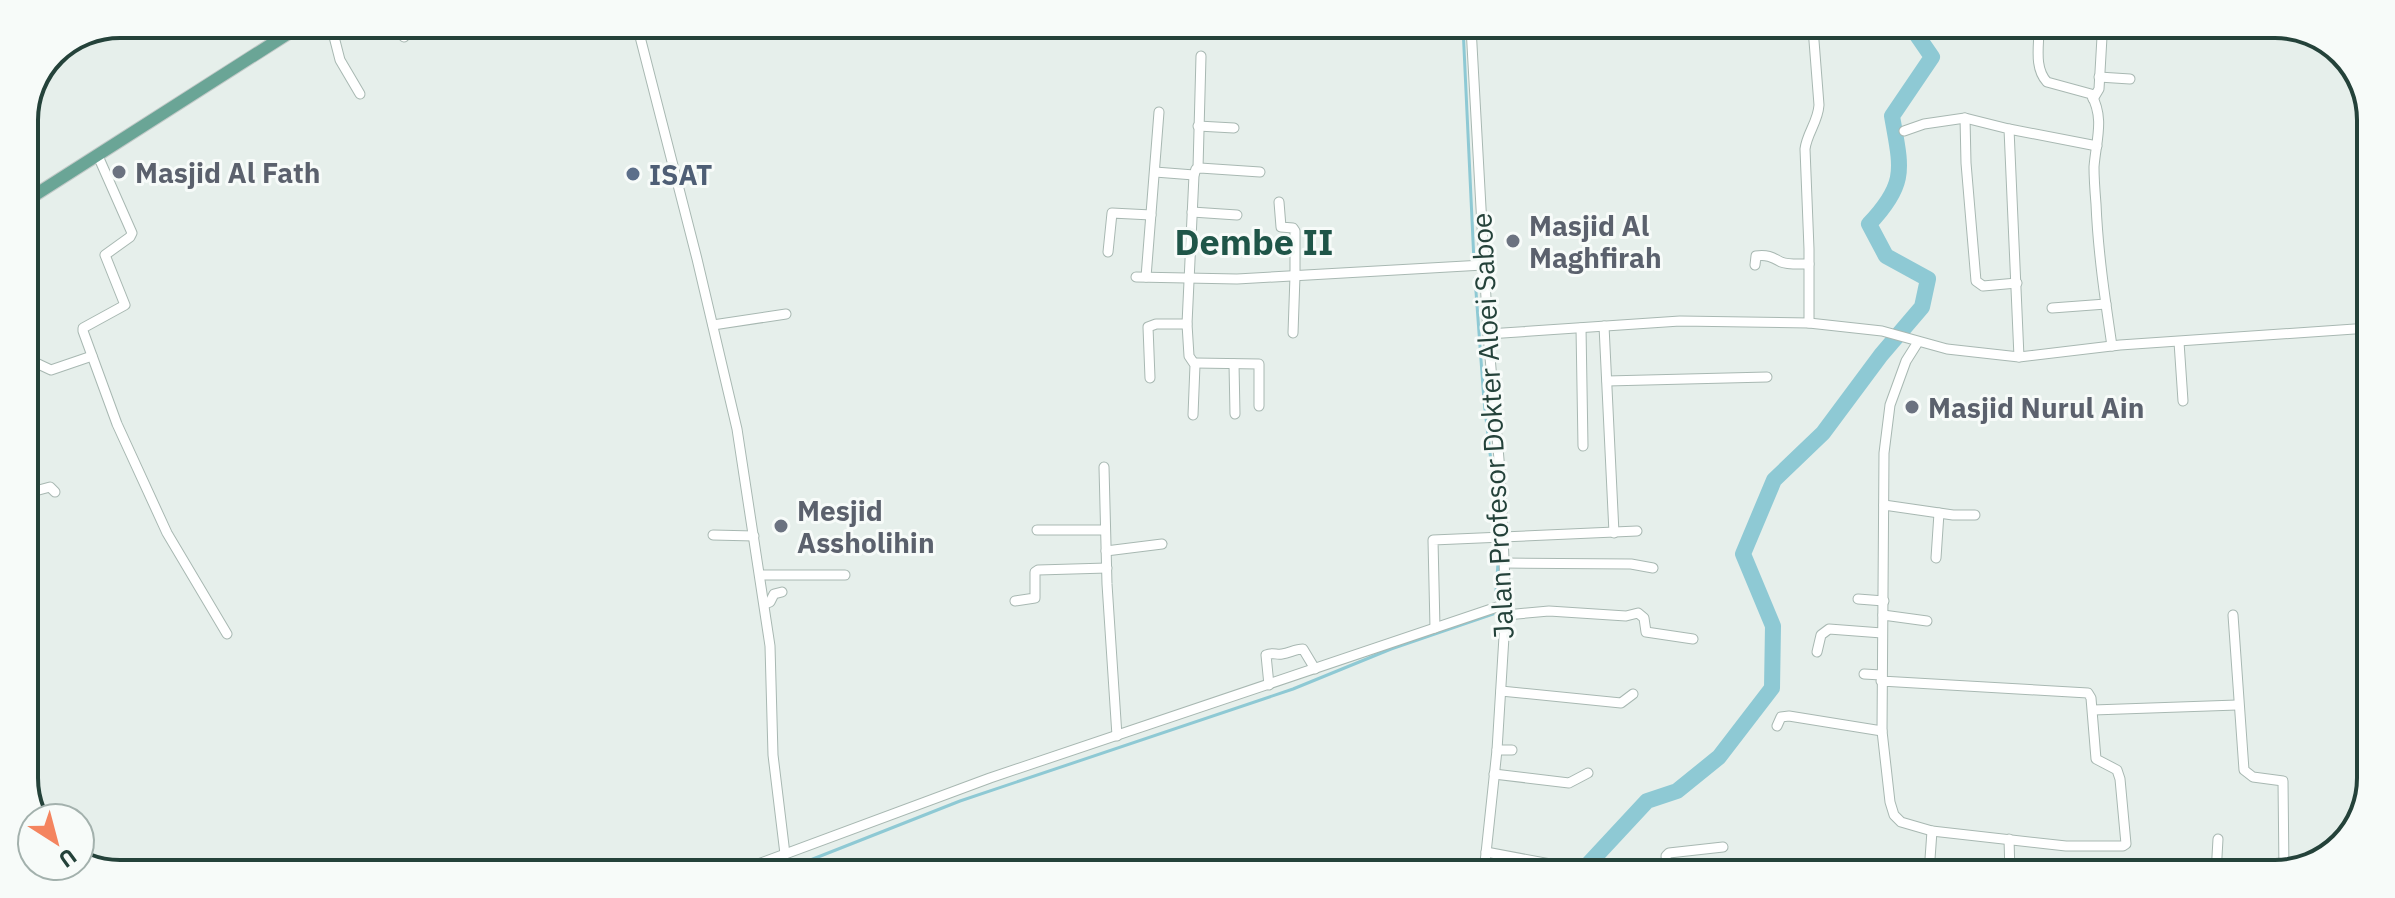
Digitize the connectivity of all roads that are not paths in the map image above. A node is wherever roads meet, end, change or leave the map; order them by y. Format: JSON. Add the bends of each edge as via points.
{"nodes":[{"id":1,"x":281,"y":38,"type":"edge"},
{"id":2,"x":334,"y":38,"type":"edge"},
{"id":3,"x":640,"y":38,"type":"edge"},
{"id":4,"x":1472,"y":38,"type":"edge"},
{"id":5,"x":1814,"y":38,"type":"edge"},
{"id":6,"x":2039,"y":38,"type":"edge"},
{"id":7,"x":2102,"y":38,"type":"edge"},
{"id":8,"x":1201,"y":56,"type":"dead end"},
{"id":9,"x":2099,"y":77,"type":"junction"},
{"id":10,"x":2130,"y":79,"type":"dead end"},
{"id":11,"x":360,"y":94,"type":"dead end"},
{"id":12,"x":2093,"y":99,"type":"junction"},
{"id":13,"x":1159,"y":112,"type":"dead end"},
{"id":14,"x":1965,"y":118,"type":"junction"},
{"id":15,"x":1198,"y":126,"type":"junction"},
{"id":16,"x":1234,"y":128,"type":"dead end"},
{"id":17,"x":2009,"y":129,"type":"junction"},
{"id":18,"x":1904,"y":131,"type":"dead end"},
{"id":19,"x":2097,"y":146,"type":"junction"},
{"id":20,"x":98,"y":156,"type":"junction"},
{"id":21,"x":1155,"y":172,"type":"junction"},
{"id":22,"x":1196,"y":172,"type":"junction"},
{"id":23,"x":1260,"y":172,"type":"dead end"},
{"id":24,"x":38,"y":193,"type":"edge"},
{"id":25,"x":1279,"y":202,"type":"dead end"},
{"id":26,"x":1192,"y":212,"type":"junction"},
{"id":27,"x":1151,"y":215,"type":"junction"},
{"id":28,"x":1237,"y":215,"type":"dead end"},
{"id":29,"x":1108,"y":252,"type":"dead end"},
{"id":30,"x":1809,"y":264,"type":"junction"},
{"id":31,"x":1483,"y":265,"type":"junction"},
{"id":32,"x":1755,"y":265,"type":"dead end"},
{"id":33,"x":1295,"y":275,"type":"junction"},
{"id":34,"x":1188,"y":278,"type":"junction"},
{"id":35,"x":2017,"y":283,"type":"junction"},
{"id":36,"x":2106,"y":304,"type":"junction"},
{"id":37,"x":2052,"y":308,"type":"dead end"},
{"id":38,"x":786,"y":314,"type":"dead end"},
{"id":39,"x":1809,"y":323,"type":"junction"},
{"id":40,"x":1187,"y":324,"type":"junction"},
{"id":41,"x":713,"y":325,"type":"junction"},
{"id":42,"x":1604,"y":326,"type":"junction"},
{"id":43,"x":1581,"y":328,"type":"junction"},
{"id":44,"x":2357,"y":329,"type":"edge"},
{"id":45,"x":1293,"y":333,"type":"dead end"},
{"id":46,"x":1488,"y":334,"type":"junction"},
{"id":47,"x":1918,"y":342,"type":"junction"},
{"id":48,"x":2179,"y":342,"type":"junction"},
{"id":49,"x":2112,"y":346,"type":"junction"},
{"id":50,"x":92,"y":356,"type":"junction"},
{"id":51,"x":2019,"y":357,"type":"junction"},
{"id":52,"x":1195,"y":363,"type":"junction"},
{"id":53,"x":38,"y":364,"type":"edge"},
{"id":54,"x":1234,"y":364,"type":"junction"},
{"id":55,"x":1767,"y":377,"type":"dead end"},
{"id":56,"x":1150,"y":378,"type":"dead end"},
{"id":57,"x":1607,"y":381,"type":"junction"},
{"id":58,"x":2183,"y":401,"type":"dead end"},
{"id":59,"x":1259,"y":406,"type":"dead end"},
{"id":60,"x":1235,"y":414,"type":"dead end"},
{"id":61,"x":1193,"y":415,"type":"dead end"},
{"id":62,"x":1583,"y":446,"type":"dead end"},
{"id":63,"x":1104,"y":467,"type":"dead end"},
{"id":64,"x":38,"y":490,"type":"edge"},
{"id":65,"x":55,"y":492,"type":"dead end"},
{"id":66,"x":1884,"y":505,"type":"junction"},
{"id":67,"x":1939,"y":513,"type":"junction"},
{"id":68,"x":1975,"y":515,"type":"dead end"},
{"id":69,"x":1037,"y":530,"type":"dead end"},
{"id":70,"x":1105,"y":530,"type":"junction"},
{"id":71,"x":1637,"y":531,"type":"dead end"},
{"id":72,"x":1614,"y":533,"type":"junction"},
{"id":73,"x":713,"y":535,"type":"dead end"},
{"id":74,"x":1502,"y":535,"type":"junction"},
{"id":75,"x":754,"y":536,"type":"junction"},
{"id":76,"x":1162,"y":544,"type":"dead end"},
{"id":77,"x":1106,"y":551,"type":"junction"},
{"id":78,"x":1936,"y":558,"type":"dead end"},
{"id":79,"x":1504,"y":563,"type":"junction"},
{"id":80,"x":1107,"y":568,"type":"junction"},
{"id":81,"x":1653,"y":568,"type":"dead end"},
{"id":82,"x":760,"y":575,"type":"junction"},
{"id":83,"x":845,"y":575,"type":"dead end"},
{"id":84,"x":782,"y":592,"type":"dead end"},
{"id":85,"x":1858,"y":599,"type":"dead end"},
{"id":86,"x":1015,"y":601,"type":"dead end"},
{"id":87,"x":1884,"y":601,"type":"junction"},
{"id":88,"x":765,"y":604,"type":"junction"},
{"id":89,"x":1506,"y":610,"type":"junction"},
{"id":90,"x":1883,"y":615,"type":"junction"},
{"id":91,"x":2233,"y":615,"type":"dead end"},
{"id":92,"x":1927,"y":621,"type":"dead end"},
{"id":93,"x":1435,"y":628,"type":"junction"},
{"id":94,"x":1882,"y":633,"type":"junction"},
{"id":95,"x":227,"y":634,"type":"dead end"},
{"id":96,"x":1693,"y":639,"type":"dead end"},
{"id":97,"x":1817,"y":652,"type":"dead end"},
{"id":98,"x":1315,"y":669,"type":"junction"},
{"id":99,"x":1864,"y":674,"type":"dead end"},
{"id":100,"x":1881,"y":678,"type":"junction"},
{"id":101,"x":1269,"y":685,"type":"junction"},
{"id":102,"x":1501,"y":691,"type":"junction"},
{"id":103,"x":1633,"y":694,"type":"dead end"},
{"id":104,"x":2237,"y":705,"type":"junction"},
{"id":105,"x":2093,"y":710,"type":"junction"},
{"id":106,"x":1777,"y":726,"type":"dead end"},
{"id":107,"x":1882,"y":731,"type":"junction"},
{"id":108,"x":1117,"y":736,"type":"junction"},
{"id":109,"x":1497,"y":750,"type":"junction"},
{"id":110,"x":1512,"y":750,"type":"dead end"},
{"id":111,"x":1588,"y":773,"type":"dead end"},
{"id":112,"x":1494,"y":774,"type":"junction"},
{"id":113,"x":1932,"y":831,"type":"junction"},
{"id":114,"x":2009,"y":839,"type":"junction"},
{"id":115,"x":2218,"y":839,"type":"dead end"},
{"id":116,"x":1723,"y":847,"type":"dead end"},
{"id":117,"x":1486,"y":852,"type":"junction"},
{"id":118,"x":785,"y":854,"type":"junction"},
{"id":119,"x":2283,"y":859,"type":"edge"},
{"id":120,"x":769,"y":860,"type":"edge"},
{"id":121,"x":1485,"y":860,"type":"edge"},
{"id":122,"x":1529,"y":860,"type":"edge"},
{"id":123,"x":1666,"y":860,"type":"edge"},
{"id":124,"x":1930,"y":860,"type":"edge"},
{"id":125,"x":2010,"y":860,"type":"edge"},
{"id":126,"x":2217,"y":860,"type":"edge"}],
"edges":[{"from":1,"to":20,"type":"main road"},
{"from":2,"to":11,"type":"street","via":[[340,60]]},
{"from":3,"to":41,"type":"street"},
{"from":4,"to":31,"type":"street","name":"Jalan Profesor Dokter Aloei Saboe"},
{"from":5,"to":30,"type":"street","via":[[1819,105],[1805,149]]},
{"from":6,"to":12,"type":"street","via":[[2042,77],[2080,89]]},
{"from":7,"to":9,"type":"street"},
{"from":8,"to":15,"type":"street"},
{"from":9,"to":10,"type":"street"},
{"from":9,"to":12,"type":"street"},
{"from":12,"to":19,"type":"street","via":[[2100,121]]},
{"from":13,"to":21,"type":"street"},
{"from":14,"to":17,"type":"street"},
{"from":14,"to":18,"type":"street"},
{"from":14,"to":35,"type":"street","via":[[1976,281],[1983,286]]},
{"from":15,"to":16,"type":"street"},
{"from":15,"to":22,"type":"street"},
{"from":17,"to":19,"type":"street"},
{"from":17,"to":35,"type":"street"},
{"from":19,"to":36,"type":"street","via":[[2095,201]]},
{"from":20,"to":24,"type":"main road"},
{"from":20,"to":50,"type":"street","via":[[132,233],[105,255],[125,305],[83,328]]},
{"from":21,"to":22,"type":"street"},
{"from":21,"to":27,"type":"street"},
{"from":22,"to":23,"type":"street"},
{"from":22,"to":26,"type":"street"},
{"from":25,"to":33,"type":"street","via":[[1281,227],[1295,231]]},
{"from":26,"to":28,"type":"street"},
{"from":26,"to":34,"type":"street"},
{"from":27,"to":29,"type":"street","via":[[1112,213]]},
{"from":27,"to":34,"type":"street","via":[[1141,277]]},
{"from":30,"to":32,"type":"street","via":[[1759,254]]},
{"from":30,"to":39,"type":"street"},
{"from":31,"to":33,"type":"street"},
{"from":31,"to":46,"type":"street","name":"Jalan Profesor Dokter Aloei Saboe"},
{"from":33,"to":34,"type":"street"},
{"from":33,"to":45,"type":"street"},
{"from":34,"to":40,"type":"street"},
{"from":35,"to":51,"type":"street"},
{"from":36,"to":37,"type":"street"},
{"from":36,"to":49,"type":"street"},
{"from":38,"to":41,"type":"street"},
{"from":39,"to":42,"type":"street"},
{"from":39,"to":47,"type":"street","via":[[1882,331]]},
{"from":40,"to":52,"type":"street","via":[[1189,356]]},
{"from":40,"to":56,"type":"street","via":[[1148,327]]},
{"from":41,"to":75,"type":"street"},
{"from":42,"to":43,"type":"street"},
{"from":42,"to":57,"type":"street"},
{"from":43,"to":46,"type":"street"},
{"from":43,"to":62,"type":"street"},
{"from":44,"to":48,"type":"street"},
{"from":46,"to":74,"type":"street","name":"Jalan Profesor Dokter Aloei Saboe"},
{"from":47,"to":51,"type":"street"},
{"from":47,"to":66,"type":"street","via":[[1890,405]]},
{"from":48,"to":49,"type":"street"},
{"from":48,"to":58,"type":"street"},
{"from":49,"to":51,"type":"street"},
{"from":50,"to":53,"type":"street","via":[[48,370]]},
{"from":50,"to":95,"type":"street","via":[[167,533]]},
{"from":52,"to":54,"type":"street"},
{"from":52,"to":61,"type":"street"},
{"from":54,"to":59,"type":"street","via":[[1259,364]]},
{"from":54,"to":60,"type":"street"},
{"from":55,"to":57,"type":"street"},
{"from":57,"to":72,"type":"street"},
{"from":63,"to":70,"type":"street"},
{"from":64,"to":65,"type":"street","via":[[50,487]]},
{"from":66,"to":67,"type":"street"},
{"from":66,"to":87,"type":"street"},
{"from":67,"to":68,"type":"street"},
{"from":67,"to":78,"type":"street"},
{"from":69,"to":70,"type":"street"},
{"from":70,"to":77,"type":"street"},
{"from":71,"to":72,"type":"street"},
{"from":72,"to":74,"type":"street"},
{"from":73,"to":75,"type":"street"},
{"from":74,"to":79,"type":"street","name":"Jalan Profesor Dokter Aloei Saboe"},
{"from":74,"to":93,"type":"street","via":[[1433,540]]},
{"from":75,"to":82,"type":"street"},
{"from":76,"to":77,"type":"street"},
{"from":77,"to":80,"type":"street"},
{"from":79,"to":81,"type":"street"},
{"from":79,"to":89,"type":"street","name":"Jalan Profesor Dokter Aloei Saboe"},
{"from":80,"to":86,"type":"street","via":[[1038,570],[1035,598]]},
{"from":80,"to":108,"type":"street"},
{"from":82,"to":83,"type":"street"},
{"from":82,"to":88,"type":"street"},
{"from":84,"to":88,"type":"street"},
{"from":85,"to":87,"type":"street"},
{"from":87,"to":90,"type":"street"},
{"from":88,"to":118,"type":"street"},
{"from":89,"to":93,"type":"street"},
{"from":89,"to":96,"type":"street","via":[[1638,613],[1646,632]]},
{"from":89,"to":102,"type":"street","name":"Jalan Profesor Dokter Aloei Saboe"},
{"from":90,"to":92,"type":"street"},
{"from":90,"to":94,"type":"street"},
{"from":91,"to":104,"type":"street"},
{"from":93,"to":98,"type":"street"},
{"from":94,"to":97,"type":"street","via":[[1829,629],[1821,635]]},
{"from":94,"to":100,"type":"street"},
{"from":98,"to":101,"type":"street"},
{"from":98,"to":101,"type":"street","via":[[1303,649],[1272,652],[1266,655]]},
{"from":99,"to":100,"type":"street"},
{"from":100,"to":105,"type":"street","via":[[2088,693]]},
{"from":100,"to":107,"type":"street"},
{"from":101,"to":108,"type":"street"},
{"from":102,"to":103,"type":"street","via":[[1621,703]]},
{"from":102,"to":109,"type":"street","name":"Jalan Profesor Dokter Aloei Saboe"},
{"from":104,"to":105,"type":"street"},
{"from":104,"to":119,"type":"street","via":[[2244,770],[2253,777],[2283,781]]},
{"from":105,"to":114,"type":"street","via":[[2096,759],[2117,770],[2120,779],[2126,844],[2066,846]]},
{"from":106,"to":107,"type":"street","via":[[1781,717],[1789,716]]},
{"from":107,"to":113,"type":"street","via":[[1894,815]]},
{"from":108,"to":118,"type":"street"},
{"from":109,"to":110,"type":"street"},
{"from":109,"to":112,"type":"street","name":"Jalan Profesor Dokter Aloei Saboe"},
{"from":111,"to":112,"type":"street","via":[[1569,783]]},
{"from":112,"to":117,"type":"street","name":"Jalan Profesor Dokter Aloei Saboe"},
{"from":113,"to":114,"type":"street"},
{"from":113,"to":124,"type":"street"},
{"from":114,"to":125,"type":"street"},
{"from":115,"to":126,"type":"street"},
{"from":116,"to":123,"type":"street","via":[[1669,853]]},
{"from":117,"to":121,"type":"street","name":"Jalan Profesor Dokter Aloei Saboe"},
{"from":117,"to":122,"type":"street"},
{"from":118,"to":120,"type":"street"}]}
